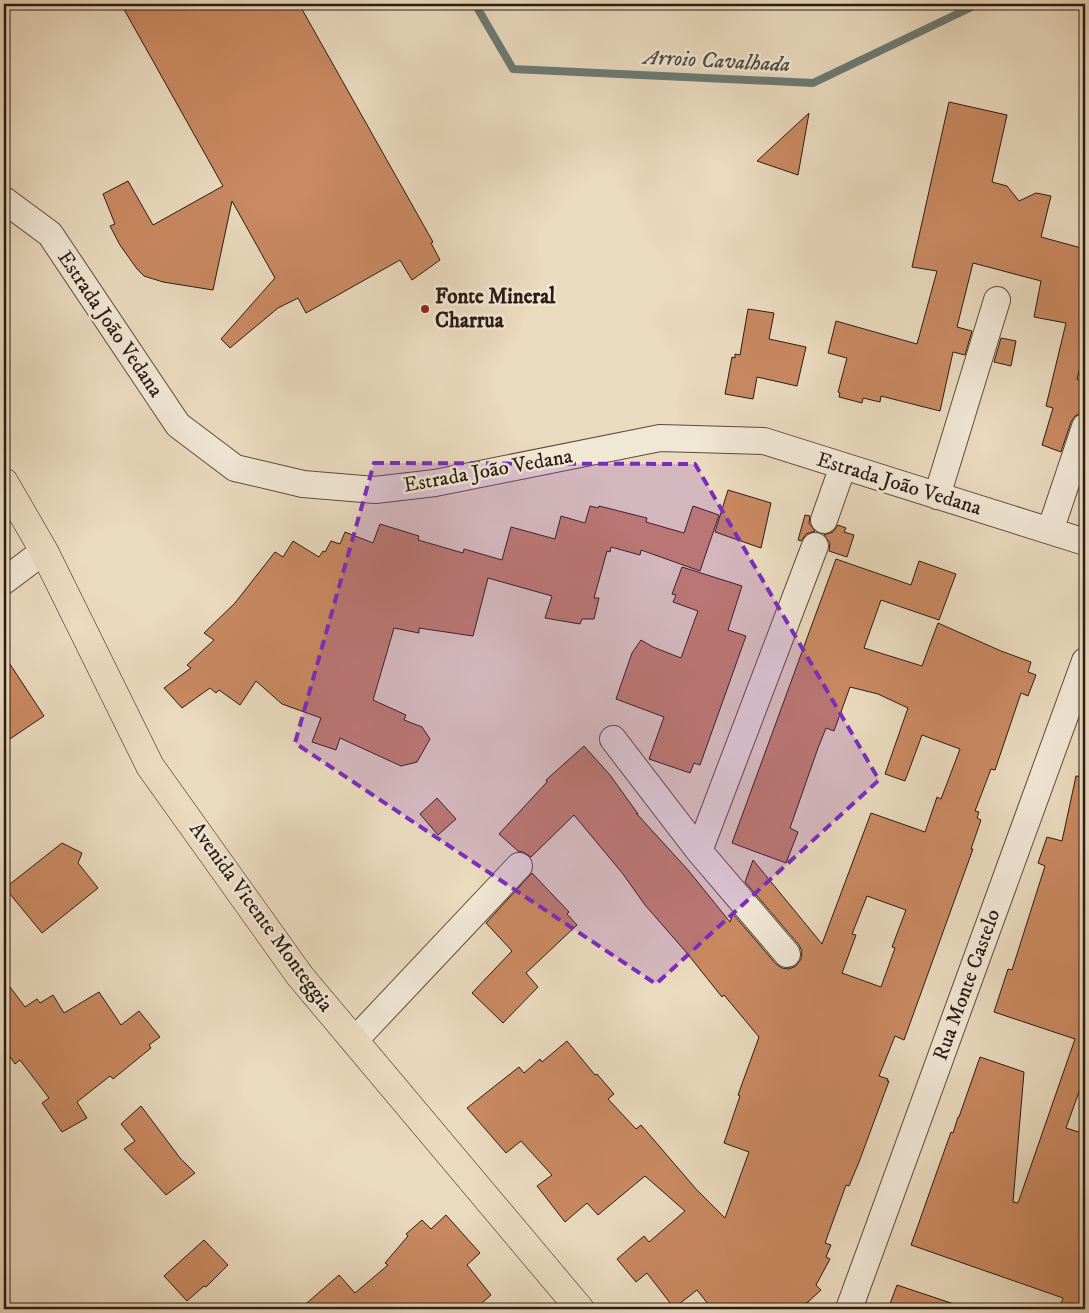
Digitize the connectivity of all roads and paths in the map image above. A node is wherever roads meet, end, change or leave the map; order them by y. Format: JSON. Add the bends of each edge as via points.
{"nodes":[{"id":1,"x":4,"y":200,"type":"edge"},
{"id":2,"x":997,"y":300,"type":"dead end"},
{"id":3,"x":1085,"y":427,"type":"edge"},
{"id":4,"x":843,"y":466,"type":"junction"},
{"id":5,"x":4,"y":482,"type":"edge"},
{"id":6,"x":937,"y":496,"type":"junction"},
{"id":7,"x":824,"y":520,"type":"dead end"},
{"id":8,"x":1050,"y":531,"type":"junction"},
{"id":9,"x":1085,"y":542,"type":"edge"},
{"id":10,"x":815,"y":546,"type":"dead end"},
{"id":11,"x":44,"y":551,"type":"junction"},
{"id":12,"x":4,"y":581,"type":"edge"},
{"id":13,"x":1085,"y":661,"type":"edge"},
{"id":14,"x":613,"y":739,"type":"dead end"},
{"id":15,"x":699,"y":852,"type":"junction"},
{"id":16,"x":519,"y":866,"type":"dead end"},
{"id":17,"x":788,"y":954,"type":"dead end"},
{"id":18,"x":354,"y":1041,"type":"junction"},
{"id":19,"x":580,"y":1309,"type":"edge"},
{"id":20,"x":849,"y":1309,"type":"edge"}],
"edges":[{"from":1,"to":4,"type":"street","name":"Estrada João Vedana","via":[[50,234],[178,425],[235,468],[303,484],[374,490],[435,483],[660,438],[764,441]]},
{"from":2,"to":6,"type":"street"},
{"from":3,"to":8,"type":"street"},
{"from":4,"to":6,"type":"street","name":"Estrada João Vedana"},
{"from":4,"to":7,"type":"street"},
{"from":5,"to":11,"type":"main road","name":"Avenida Vicente Monteggia"},
{"from":6,"to":8,"type":"street","name":"Estrada João Vedana"},
{"from":8,"to":9,"type":"street","name":"Estrada João Vedana"},
{"from":10,"to":15,"type":"street"},
{"from":11,"to":12,"type":"street"},
{"from":11,"to":18,"type":"main road","name":"Avenida Vicente Monteggia","via":[[150,766],[300,976]]},
{"from":13,"to":20,"type":"street","name":"Rua Monte Castelo"},
{"from":14,"to":15,"type":"street"},
{"from":15,"to":17,"type":"street"},
{"from":16,"to":18,"type":"street"},
{"from":18,"to":19,"type":"main road","name":"Avenida Vicente Monteggia"}]}
